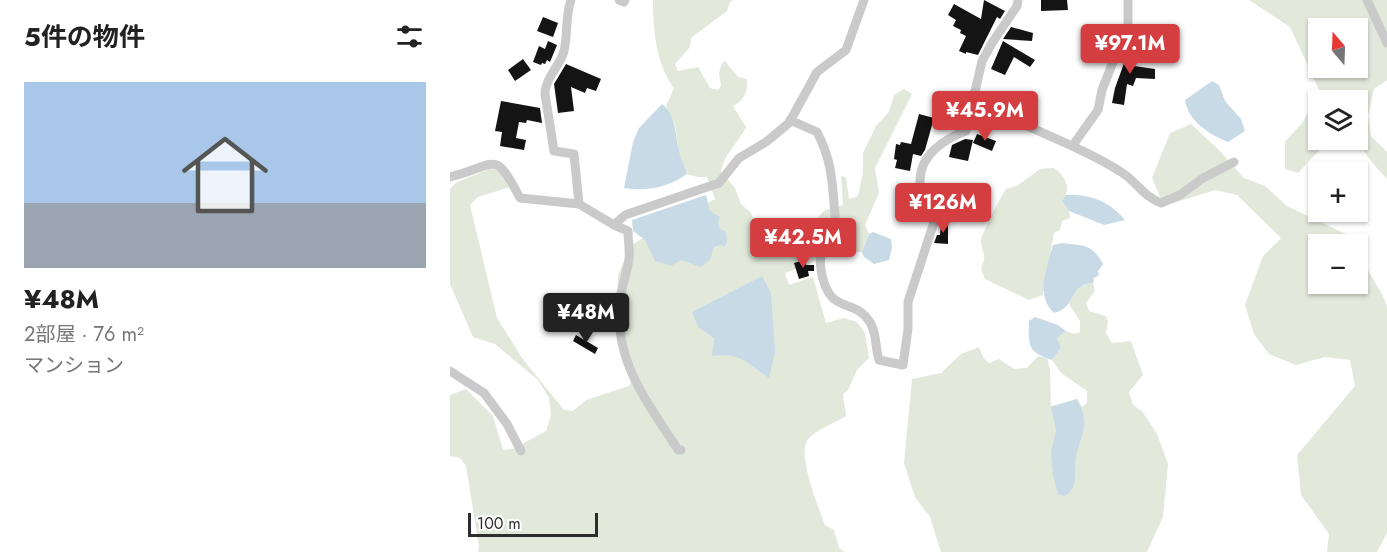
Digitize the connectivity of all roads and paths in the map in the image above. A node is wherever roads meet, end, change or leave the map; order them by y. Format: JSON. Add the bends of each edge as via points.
{"nodes":[{"id":1,"x":571,"y":0,"type":"edge"},
{"id":2,"x":619,"y":0,"type":"edge"},
{"id":3,"x":625,"y":0,"type":"edge"},
{"id":4,"x":864,"y":0,"type":"edge"},
{"id":5,"x":1018,"y":0,"type":"edge"},
{"id":6,"x":1128,"y":0,"type":"edge"},
{"id":7,"x":1367,"y":0,"type":"edge"},
{"id":8,"x":1387,"y":43,"type":"edge"},
{"id":9,"x":974,"y":93,"type":"junction"},
{"id":10,"x":790,"y":120,"type":"junction"},
{"id":11,"x":1073,"y":146,"type":"junction"},
{"id":12,"x":1234,"y":162,"type":"dead end"},
{"id":13,"x":450,"y":177,"type":"edge"},
{"id":14,"x":579,"y":204,"type":"junction"},
{"id":15,"x":614,"y":225,"type":"junction"},
{"id":16,"x":450,"y":371,"type":"edge"},
{"id":17,"x":681,"y":450,"type":"dead end"},
{"id":18,"x":521,"y":451,"type":"dead end"}],
"edges":[{"from":1,"to":14,"type":"street","via":[[564,52],[545,94],[554,151],[574,154]]},
{"from":2,"to":3,"type":"street"},
{"from":4,"to":10,"type":"street","via":[[846,50],[817,72]]},
{"from":5,"to":9,"type":"street","via":[[982,61]]},
{"from":6,"to":11,"type":"street","via":[[1128,24],[1098,110]]},
{"from":7,"to":8,"type":"street"},
{"from":9,"to":10,"type":"street","via":[[966,131],[939,144],[922,171],[920,183],[936,216],[908,302],[903,365],[879,360],[871,324],[853,306],[834,299],[828,292],[820,258],[835,221],[832,170],[817,132]]},
{"from":9,"to":11,"type":"street","via":[[992,108]]},
{"from":10,"to":15,"type":"street","via":[[766,142],[739,158],[719,183],[625,215]]},
{"from":11,"to":12,"type":"street","via":[[1123,173],[1149,199],[1161,203]]},
{"from":13,"to":14,"type":"street","via":[[497,164],[506,170],[520,198]]},
{"from":14,"to":15,"type":"street"},
{"from":15,"to":17,"type":"street","via":[[628,231],[629,258],[620,300],[626,363]]},
{"from":16,"to":18,"type":"street","via":[[484,393]]}]}
